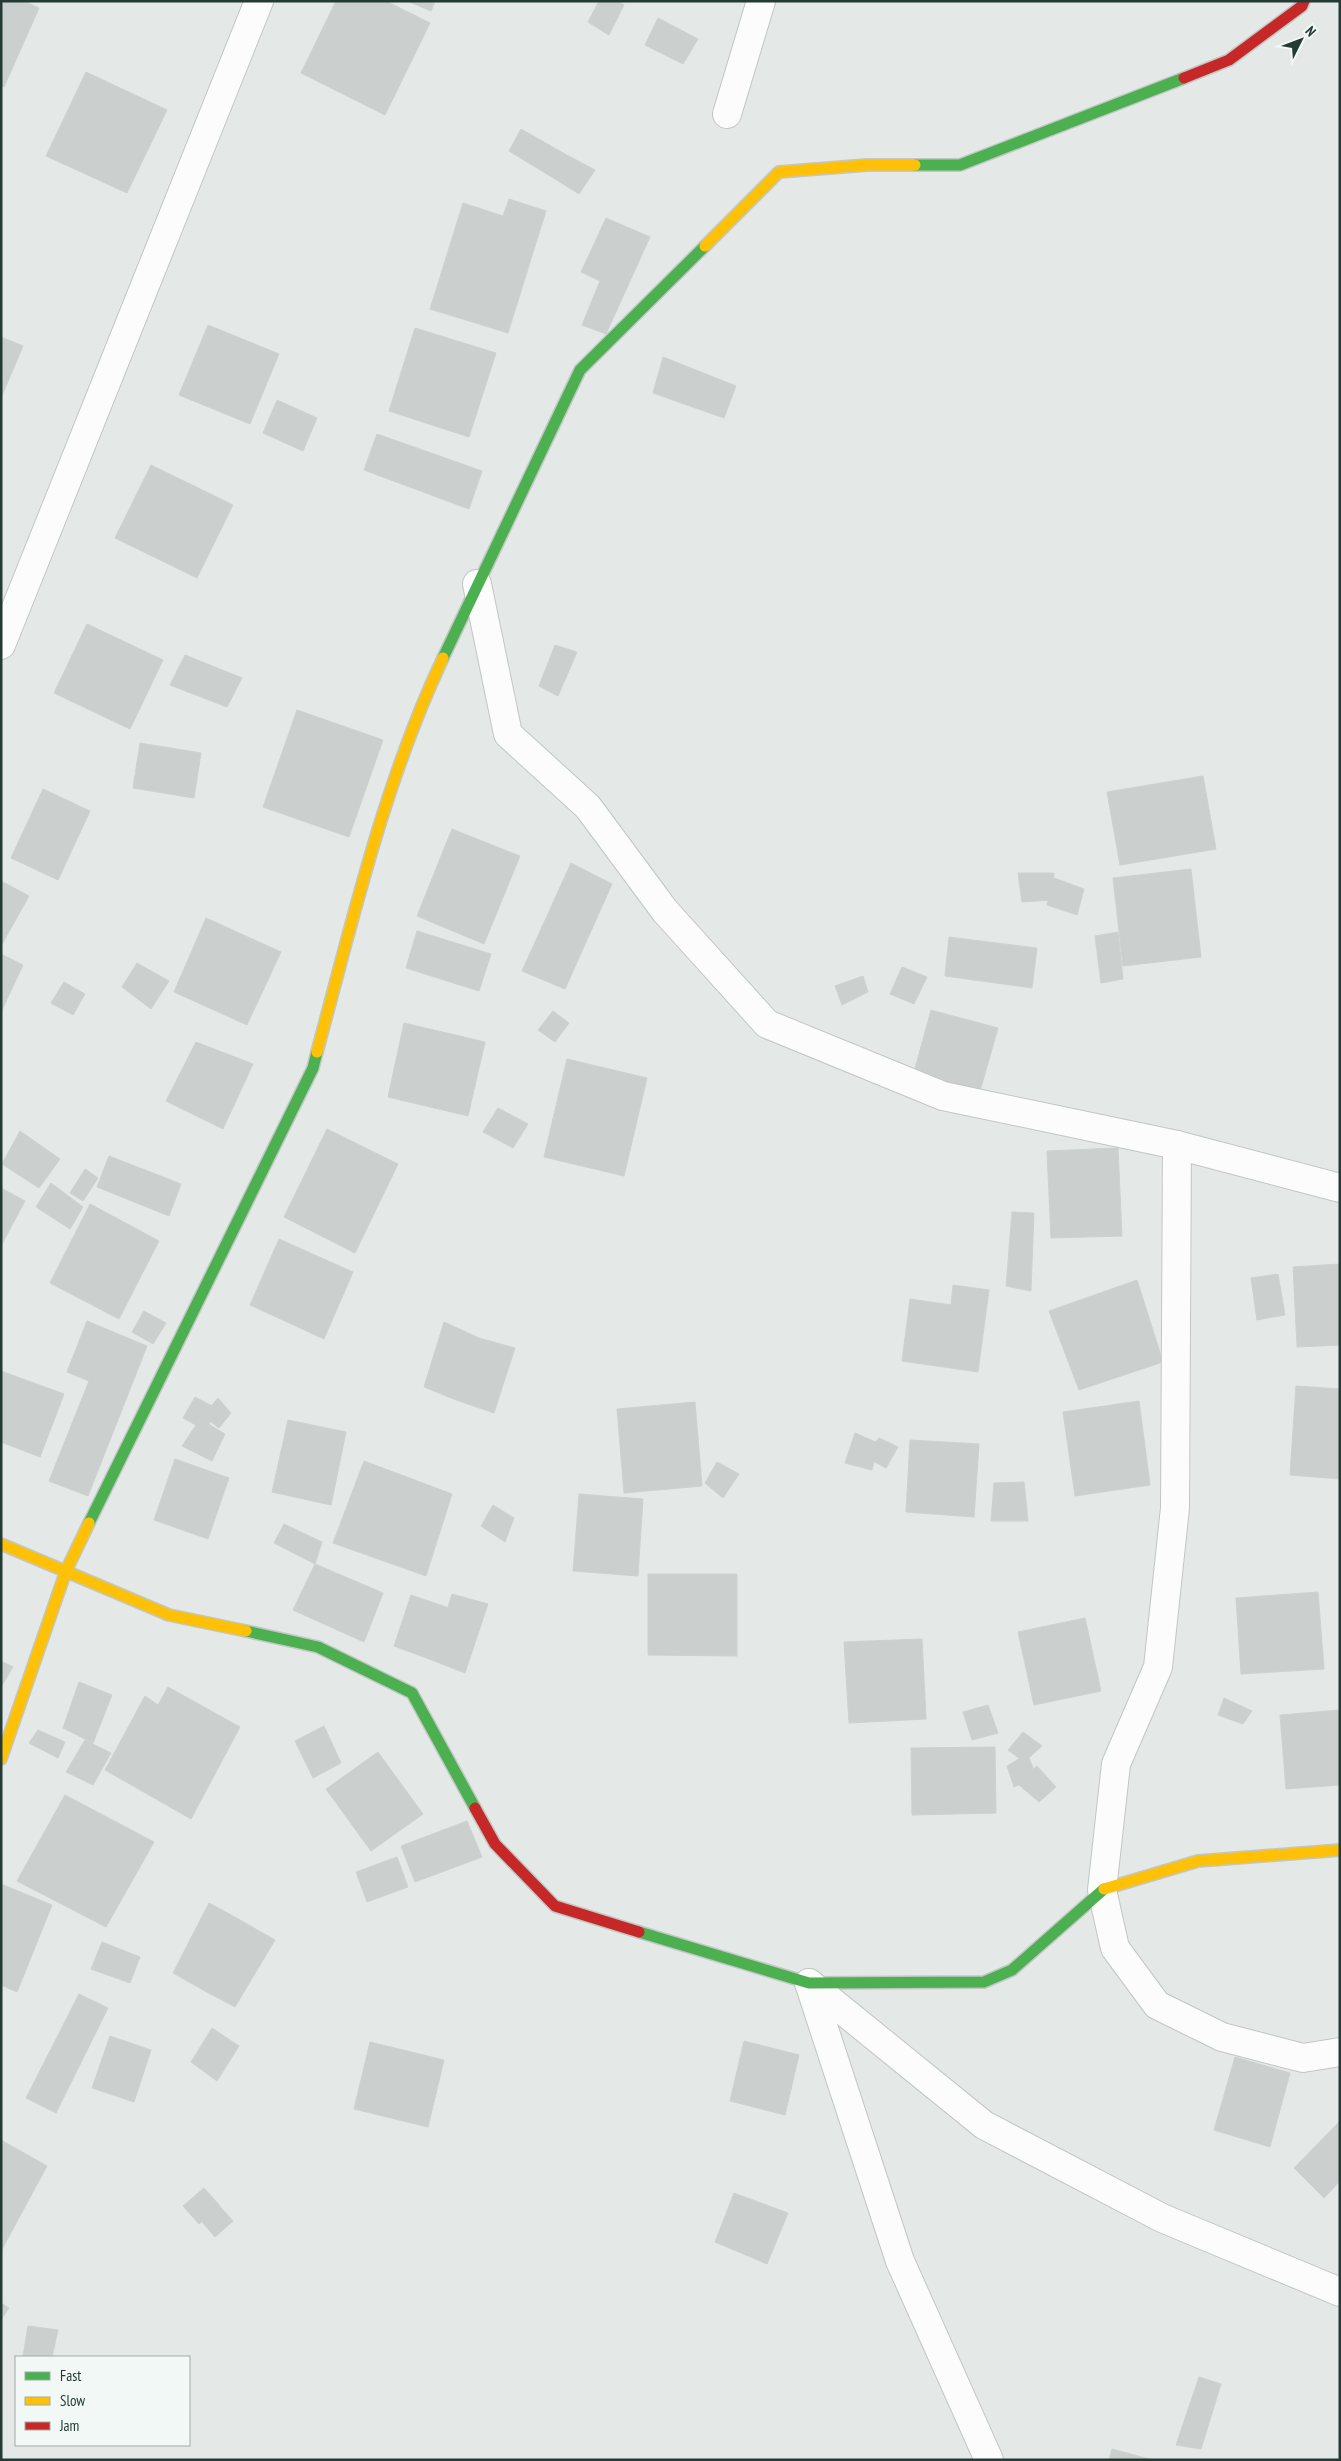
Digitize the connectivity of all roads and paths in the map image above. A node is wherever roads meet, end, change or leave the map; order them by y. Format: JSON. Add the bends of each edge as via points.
{"nodes":[{"id":1,"x":258,"y":1,"type":"edge"},
{"id":2,"x":761,"y":1,"type":"edge"},
{"id":3,"x":1304,"y":1,"type":"edge"},
{"id":4,"x":727,"y":114,"type":"dead end"},
{"id":5,"x":477,"y":584,"type":"junction"},
{"id":6,"x":1,"y":645,"type":"edge"},
{"id":7,"x":1176,"y":1145,"type":"junction"},
{"id":8,"x":1340,"y":1188,"type":"edge"},
{"id":9,"x":1,"y":1544,"type":"edge"},
{"id":10,"x":66,"y":1571,"type":"junction"},
{"id":11,"x":1,"y":1759,"type":"edge"},
{"id":12,"x":1340,"y":1850,"type":"edge"},
{"id":13,"x":1102,"y":1890,"type":"junction"},
{"id":14,"x":809,"y":1983,"type":"junction"},
{"id":15,"x":1340,"y":2052,"type":"edge"},
{"id":16,"x":1340,"y":2292,"type":"edge"},
{"id":17,"x":989,"y":2460,"type":"edge"}],
"edges":[{"from":1,"to":6,"type":"street"},
{"from":2,"to":4,"type":"street"},
{"from":3,"to":5,"type":"street","via":[[1302,6],[1229,60],[960,165],[867,165],[779,172],[580,370]]},
{"from":5,"to":7,"type":"street","via":[[508,734],[588,806],[665,911],[767,1024],[943,1096]]},
{"from":5,"to":10,"type":"street","via":[[421,704],[375,838],[313,1068]]},
{"from":7,"to":8,"type":"street"},
{"from":7,"to":13,"type":"street","via":[[1175,1508],[1158,1667],[1116,1764]]},
{"from":9,"to":10,"type":"street"},
{"from":10,"to":11,"type":"street"},
{"from":10,"to":14,"type":"street","via":[[169,1615],[318,1647],[412,1693],[495,1844],[556,1906]]},
{"from":12,"to":13,"type":"street","via":[[1198,1861]]},
{"from":13,"to":14,"type":"street","via":[[1012,1970],[984,1982]]},
{"from":13,"to":15,"type":"street","via":[[1115,1948],[1157,2004],[1222,2037],[1303,2058]]},
{"from":14,"to":16,"type":"street","via":[[984,2125],[1162,2218]]},
{"from":14,"to":17,"type":"street","via":[[900,2261]]}]}
